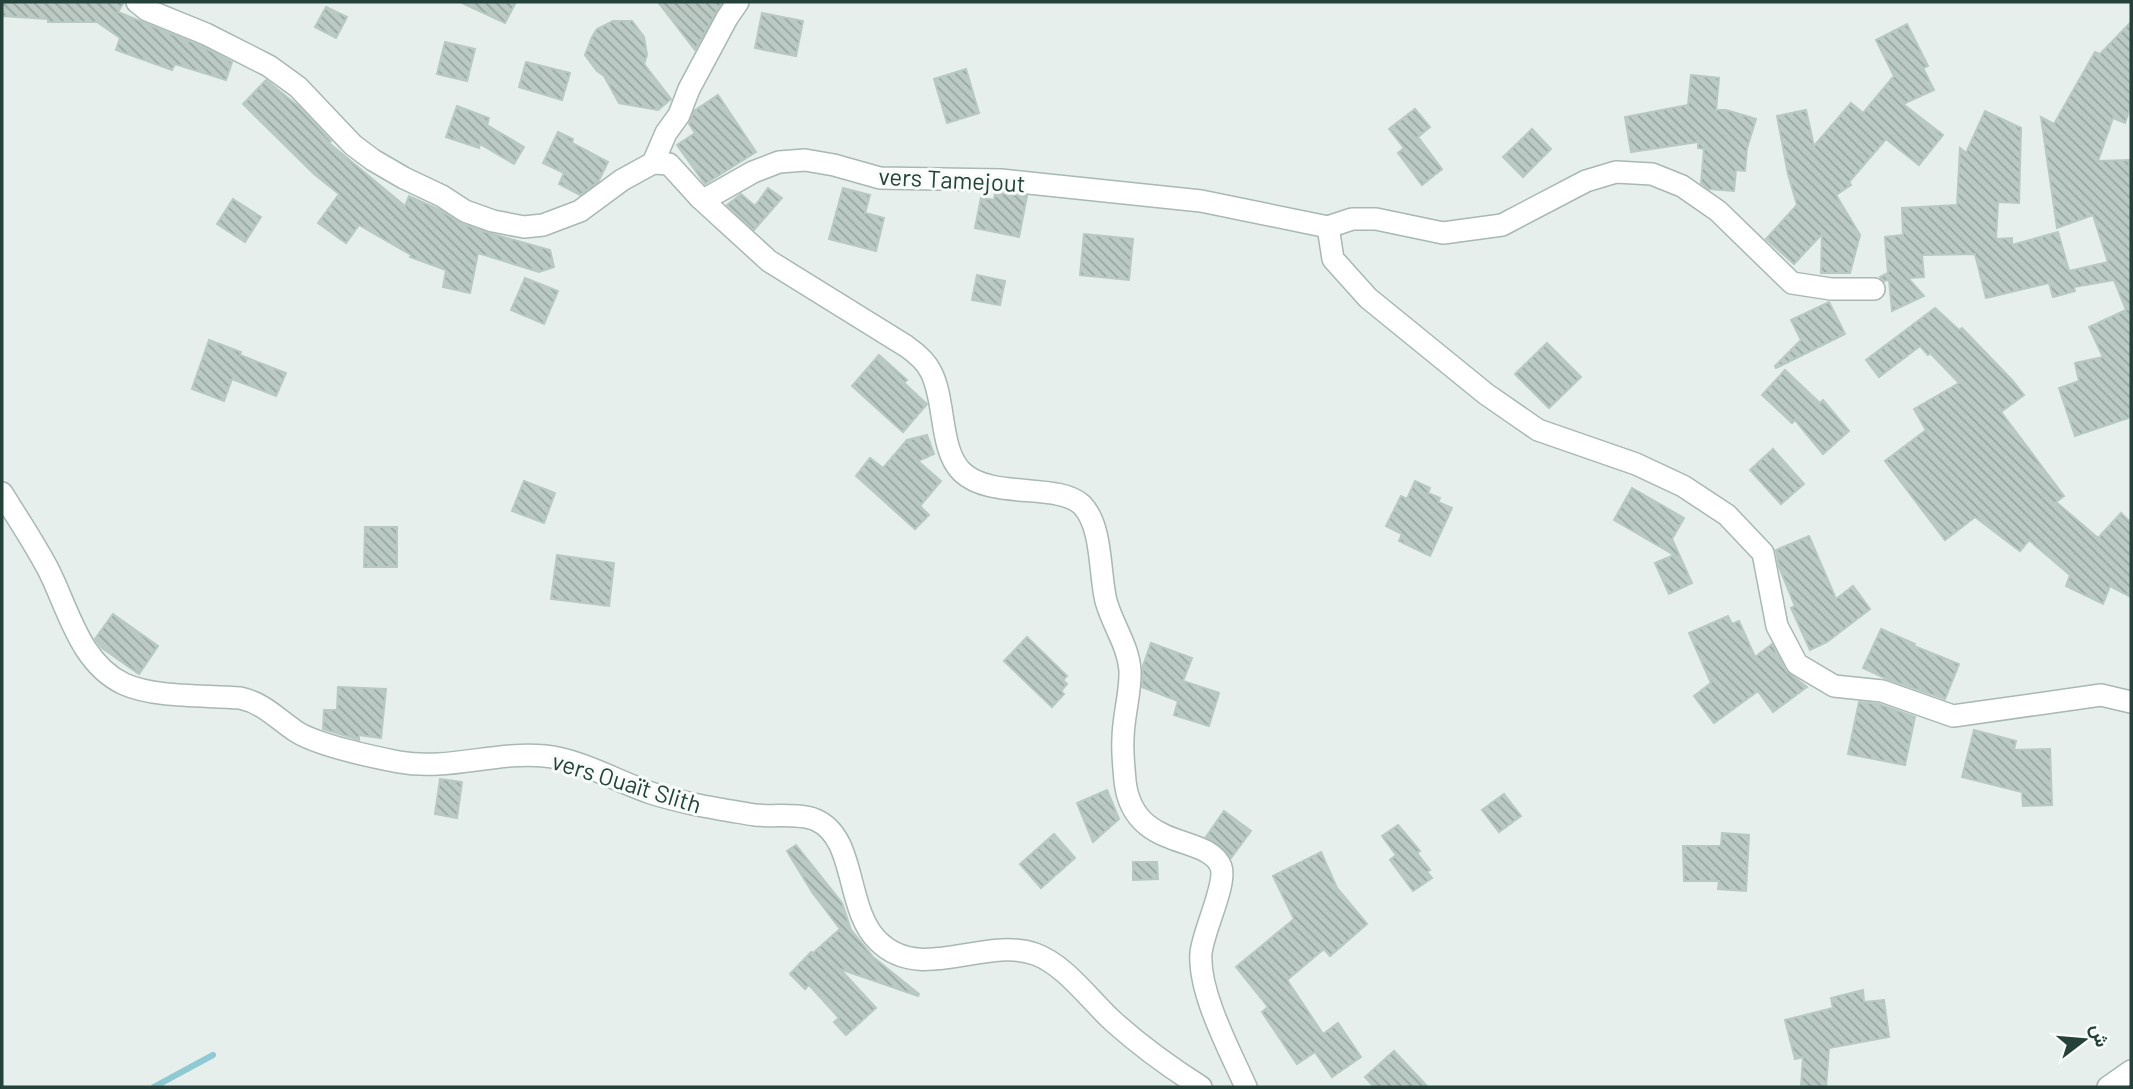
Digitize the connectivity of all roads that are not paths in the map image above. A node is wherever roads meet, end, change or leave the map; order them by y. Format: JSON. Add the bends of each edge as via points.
{"nodes":[{"id":1,"x":137,"y":2,"type":"edge"},
{"id":2,"x":738,"y":2,"type":"edge"},
{"id":3,"x":653,"y":163,"type":"junction"},
{"id":4,"x":700,"y":198,"type":"junction"},
{"id":5,"x":1328,"y":228,"type":"junction"},
{"id":6,"x":1874,"y":289,"type":"dead end"},
{"id":7,"x":2,"y":493,"type":"edge"},
{"id":8,"x":2131,"y":702,"type":"edge"},
{"id":9,"x":2131,"y":1070,"type":"edge"},
{"id":10,"x":1201,"y":1087,"type":"edge"},
{"id":11,"x":1246,"y":1087,"type":"edge"},
{"id":12,"x":2108,"y":1087,"type":"edge"}],
"edges":[{"from":1,"to":3,"type":"street","via":[[269,66],[373,160],[465,211],[493,221],[524,227],[543,225],[580,211]]},
{"from":2,"to":3,"type":"street"},
{"from":3,"to":4,"type":"street","via":[[669,164]]},
{"from":4,"to":5,"type":"street","name":"vers Tamejout","via":[[779,162],[805,160],[880,178],[1001,180],[1201,201]]},
{"from":4,"to":11,"type":"street","via":[[769,261],[922,358],[938,390],[951,454],[961,472],[981,484],[1071,497],[1091,520],[1106,600],[1127,647],[1125,784],[1142,821],[1159,834],[1205,851],[1221,865],[1222,877],[1200,956],[1211,1007]]},
{"from":5,"to":6,"type":"street","via":[[1352,219],[1376,219],[1443,233],[1502,225],[1586,181],[1616,172],[1651,174],[1682,186],[1718,211],[1792,283]]},
{"from":5,"to":8,"type":"street","via":[[1333,259],[1368,298],[1486,394],[1538,430],[1636,464],[1683,486],[1727,515],[1763,553],[1777,626],[1797,664],[1834,686],[1882,691],[1953,716],[2101,695]]},
{"from":7,"to":10,"type":"street","name":"vers Ouaït Slith","via":[[49,571],[86,652],[124,684],[149,692],[252,700],[313,740],[400,762],[440,764],[545,756],[701,807],[813,818],[837,836],[859,912],[878,942],[902,957],[934,961],[1003,950],[1035,954],[1058,967],[1115,1023]]},
{"from":9,"to":12,"type":"street"}]}
